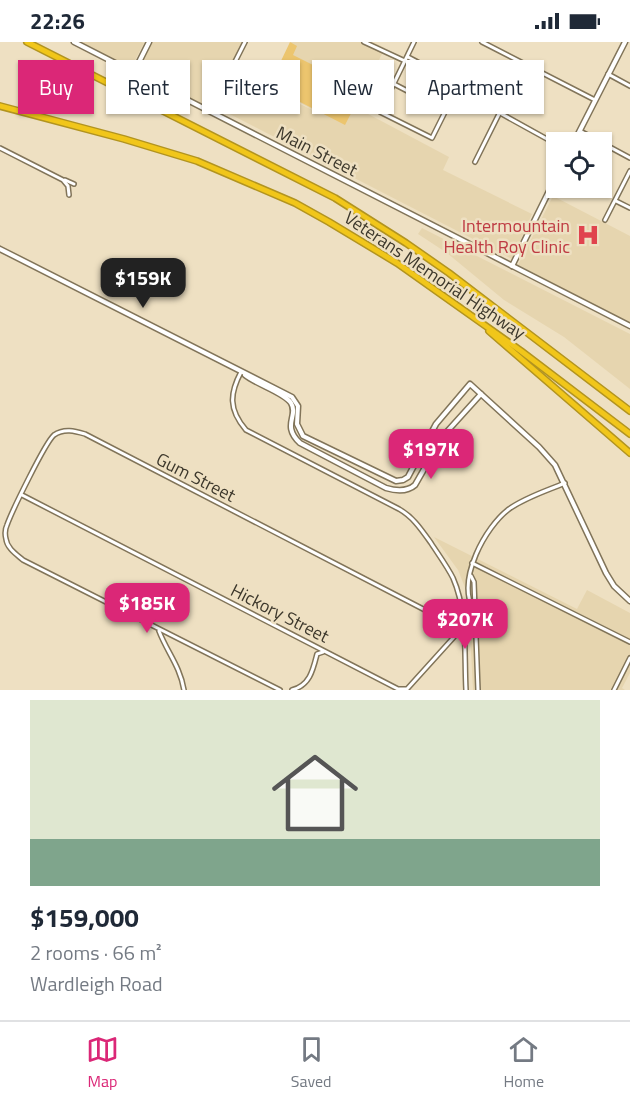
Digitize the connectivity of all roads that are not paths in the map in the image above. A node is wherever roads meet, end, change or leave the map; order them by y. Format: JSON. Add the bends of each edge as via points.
{"nodes":[{"id":1,"x":27,"y":42,"type":"edge"},
{"id":2,"x":74,"y":42,"type":"edge"},
{"id":3,"x":149,"y":42,"type":"edge"},
{"id":4,"x":245,"y":42,"type":"edge"},
{"id":5,"x":364,"y":42,"type":"edge"},
{"id":6,"x":414,"y":42,"type":"edge"},
{"id":7,"x":482,"y":42,"type":"edge"},
{"id":8,"x":625,"y":42,"type":"edge"},
{"id":9,"x":406,"y":59,"type":"junction"},
{"id":10,"x":110,"y":60,"type":"edge"},
{"id":11,"x":140,"y":60,"type":"edge"},
{"id":12,"x":236,"y":60,"type":"edge"},
{"id":13,"x":517,"y":60,"type":"edge"},
{"id":14,"x":544,"y":74,"type":"edge"},
{"id":15,"x":608,"y":74,"type":"junction"},
{"id":16,"x":394,"y":84,"type":"joint"},
{"id":17,"x":630,"y":86,"type":"edge"},
{"id":18,"x":406,"y":90,"type":"edge"},
{"id":19,"x":595,"y":100,"type":"junction"},
{"id":20,"x":0,"y":106,"type":"edge"},
{"id":21,"x":216,"y":114,"type":"edge"},
{"id":22,"x":384,"y":114,"type":"edge"},
{"id":23,"x":444,"y":114,"type":"edge"},
{"id":24,"x":499,"y":114,"type":"edge"},
{"id":25,"x":502,"y":114,"type":"edge"},
{"id":26,"x":580,"y":130,"type":"joint"},
{"id":27,"x":546,"y":138,"type":"edge"},
{"id":28,"x":0,"y":148,"type":"edge"},
{"id":29,"x":630,"y":158,"type":"edge"},
{"id":30,"x":475,"y":162,"type":"dead end"},
{"id":31,"x":630,"y":171,"type":"edge"},
{"id":32,"x":63,"y":180,"type":"junction"},
{"id":33,"x":74,"y":184,"type":"dead end"},
{"id":34,"x":69,"y":195,"type":"dead end"},
{"id":35,"x":546,"y":197,"type":"edge"},
{"id":36,"x":615,"y":201,"type":"junction"},
{"id":37,"x":630,"y":208,"type":"edge"},
{"id":38,"x":605,"y":220,"type":"dead end"},
{"id":39,"x":0,"y":249,"type":"edge"},
{"id":40,"x":512,"y":266,"type":"junction"},
{"id":41,"x":479,"y":322,"type":"junction"},
{"id":42,"x":630,"y":326,"type":"edge"},
{"id":43,"x":241,"y":372,"type":"junction"},
{"id":44,"x":604,"y":391,"type":"junction"},
{"id":45,"x":481,"y":394,"type":"junction"},
{"id":46,"x":630,"y":406,"type":"edge"},
{"id":47,"x":630,"y":411,"type":"edge"},
{"id":48,"x":630,"y":434,"type":"edge"},
{"id":49,"x":630,"y":454,"type":"edge"},
{"id":50,"x":565,"y":483,"type":"junction"},
{"id":51,"x":22,"y":495,"type":"junction"},
{"id":52,"x":472,"y":563,"type":"junction"},
{"id":53,"x":630,"y":601,"type":"edge"},
{"id":54,"x":159,"y":629,"type":"junction"},
{"id":55,"x":630,"y":642,"type":"edge"},
{"id":56,"x":325,"y":652,"type":"junction"},
{"id":57,"x":630,"y":658,"type":"edge"},
{"id":58,"x":398,"y":689,"type":"edge"},
{"id":59,"x":184,"y":690,"type":"edge"},
{"id":60,"x":280,"y":690,"type":"edge"},
{"id":61,"x":292,"y":690,"type":"edge"},
{"id":62,"x":466,"y":690,"type":"edge"},
{"id":63,"x":478,"y":690,"type":"edge"},
{"id":64,"x":614,"y":690,"type":"edge"}],
"edges":[{"from":1,"to":44,"type":"highway","name":"Veterans Memorial Highway","via":[[336,198],[448,273]]},
{"from":2,"to":10,"type":"main road","name":"Main Street"},
{"from":3,"to":11,"type":"main road"},
{"from":4,"to":12,"type":"street"},
{"from":5,"to":9,"type":"street"},
{"from":6,"to":9,"type":"street"},
{"from":7,"to":13,"type":"street"},
{"from":8,"to":15,"type":"main road"},
{"from":9,"to":16,"type":"street"},
{"from":14,"to":19,"type":"street"},
{"from":15,"to":17,"type":"street"},
{"from":15,"to":19,"type":"main road"},
{"from":16,"to":18,"type":"street"},
{"from":19,"to":26,"type":"main road"},
{"from":20,"to":41,"type":"highway","name":"Veterans Memorial Highway","via":[[197,161],[295,203],[397,263]]},
{"from":21,"to":40,"type":"main road","name":"Main Street"},
{"from":22,"to":23,"type":"street","via":[[432,138]]},
{"from":24,"to":30,"type":"street"},
{"from":25,"to":27,"type":"street"},
{"from":26,"to":29,"type":"street"},
{"from":28,"to":32,"type":"street"},
{"from":31,"to":36,"type":"street"},
{"from":32,"to":33,"type":"street"},
{"from":32,"to":34,"type":"street"},
{"from":35,"to":40,"type":"main road"},
{"from":36,"to":37,"type":"street"},
{"from":36,"to":38,"type":"street"},
{"from":39,"to":43,"type":"main road"},
{"from":40,"to":42,"type":"main road","name":"Main Street"},
{"from":41,"to":48,"type":"highway","name":"Veterans Memorial Highway"},
{"from":41,"to":49,"type":"highway"},
{"from":43,"to":45,"type":"main road","via":[[291,403],[290,427],[300,443],[396,490],[415,485],[443,436]]},
{"from":43,"to":45,"type":"main road","via":[[294,398],[299,409],[297,427],[305,438],[398,481],[408,477],[436,424],[469,382]]},
{"from":43,"to":62,"type":"street","via":[[231,397],[246,430],[399,509],[420,527],[448,568],[458,592]]},
{"from":44,"to":46,"type":"highway"},
{"from":44,"to":47,"type":"highway","name":"Veterans Memorial Highway"},
{"from":45,"to":50,"type":"main road","via":[[545,453]]},
{"from":50,"to":52,"type":"street","via":[[520,502],[502,515]]},
{"from":50,"to":53,"type":"main road","via":[[606,573]]},
{"from":51,"to":54,"type":"street","name":"Gum Street","via":[[5,527],[11,550],[23,560]]},
{"from":51,"to":56,"type":"street","name":"Hickory Street"},
{"from":51,"to":58,"type":"street","name":"Gum Street","via":[[56,434],[67,430],[85,434],[452,624],[454,637],[407,689]]},
{"from":52,"to":55,"type":"street"},
{"from":52,"to":63,"type":"street","via":[[470,598],[474,609]]},
{"from":54,"to":59,"type":"street","via":[[179,668]]},
{"from":54,"to":60,"type":"street"},
{"from":56,"to":58,"type":"street","name":"Hickory Street"},
{"from":56,"to":61,"type":"street","via":[[317,654],[305,683]]},
{"from":57,"to":64,"type":"street"}]}
